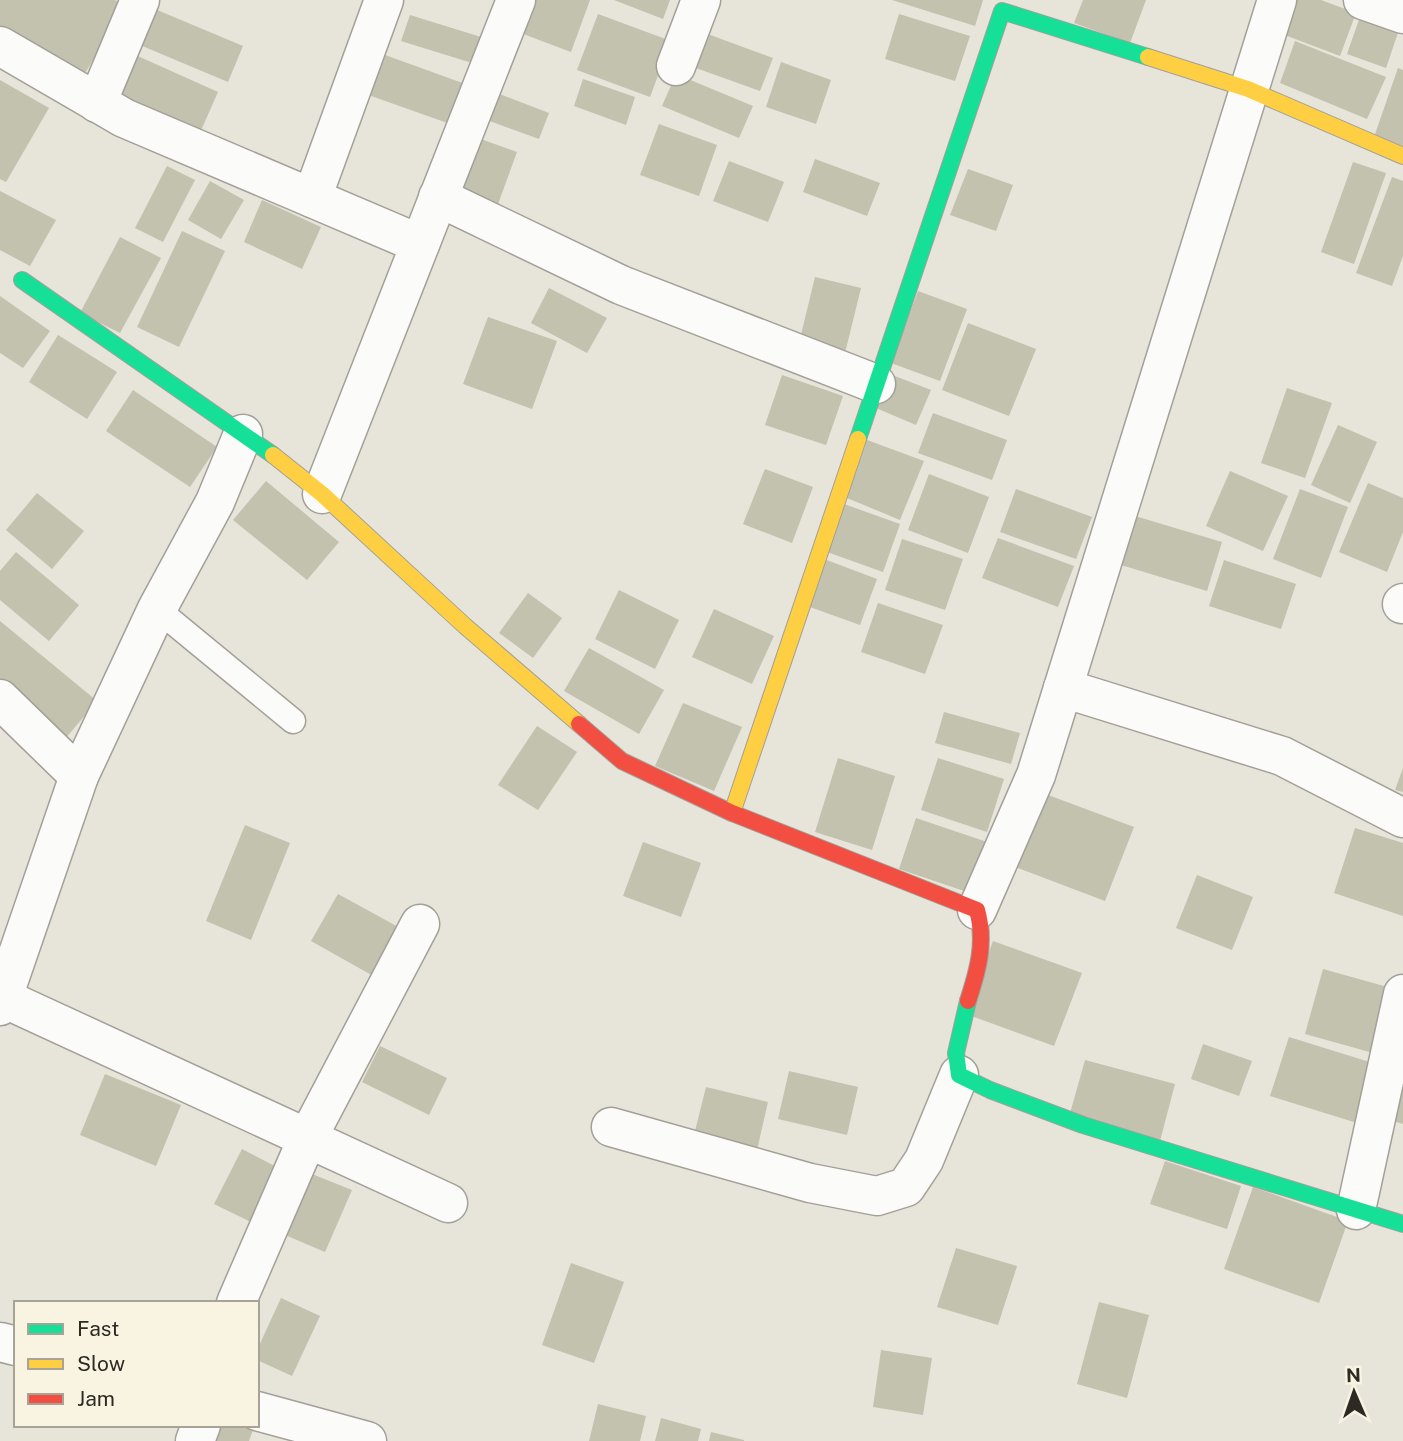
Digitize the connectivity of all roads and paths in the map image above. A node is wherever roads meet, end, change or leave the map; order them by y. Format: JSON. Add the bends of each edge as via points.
{"nodes":[{"id":1,"x":140,"y":0,"type":"edge"},
{"id":2,"x":384,"y":0,"type":"edge"},
{"id":3,"x":516,"y":0,"type":"edge"},
{"id":4,"x":701,"y":0,"type":"edge"},
{"id":5,"x":1277,"y":0,"type":"edge"},
{"id":6,"x":1363,"y":0,"type":"edge"},
{"id":7,"x":1004,"y":5,"type":"edge"},
{"id":8,"x":1403,"y":14,"type":"edge"},
{"id":9,"x":0,"y":46,"type":"edge"},
{"id":10,"x":676,"y":66,"type":"dead end"},
{"id":11,"x":1248,"y":89,"type":"junction"},
{"id":12,"x":97,"y":103,"type":"junction"},
{"id":13,"x":1403,"y":156,"type":"edge"},
{"id":14,"x":438,"y":197,"type":"junction"},
{"id":15,"x":312,"y":198,"type":"junction"},
{"id":16,"x":420,"y":244,"type":"junction"},
{"id":17,"x":22,"y":280,"type":"dead end"},
{"id":18,"x":876,"y":384,"type":"junction"},
{"id":19,"x":243,"y":434,"type":"junction"},
{"id":20,"x":322,"y":494,"type":"junction"},
{"id":21,"x":157,"y":610,"type":"junction"},
{"id":22,"x":1063,"y":688,"type":"junction"},
{"id":23,"x":0,"y":699,"type":"edge"},
{"id":24,"x":293,"y":722,"type":"dead end"},
{"id":25,"x":79,"y":776,"type":"junction"},
{"id":26,"x":732,"y":813,"type":"junction"},
{"id":27,"x":1403,"y":818,"type":"edge"},
{"id":28,"x":976,"y":910,"type":"junction"},
{"id":29,"x":420,"y":924,"type":"dead end"},
{"id":30,"x":8,"y":958,"type":"edge"},
{"id":31,"x":1403,"y":994,"type":"edge"},
{"id":32,"x":1,"y":1002,"type":"edge"},
{"id":33,"x":959,"y":1075,"type":"junction"},
{"id":34,"x":611,"y":1127,"type":"dead end"},
{"id":35,"x":308,"y":1137,"type":"junction"},
{"id":36,"x":449,"y":1203,"type":"dead end"},
{"id":37,"x":1356,"y":1210,"type":"junction"},
{"id":38,"x":1403,"y":1224,"type":"edge"},
{"id":39,"x":237,"y":1301,"type":"edge"},
{"id":40,"x":259,"y":1412,"type":"edge"},
{"id":41,"x":367,"y":1441,"type":"edge"}],
"edges":[{"from":1,"to":12,"type":"street"},
{"from":2,"to":15,"type":"street"},
{"from":3,"to":14,"type":"street"},
{"from":4,"to":10,"type":"street"},
{"from":5,"to":11,"type":"street"},
{"from":6,"to":8,"type":"street"},
{"from":7,"to":11,"type":"street"},
{"from":7,"to":18,"type":"street"},
{"from":9,"to":12,"type":"street"},
{"from":11,"to":13,"type":"street"},
{"from":11,"to":22,"type":"street"},
{"from":12,"to":15,"type":"street"},
{"from":14,"to":16,"type":"street"},
{"from":14,"to":18,"type":"street","via":[[621,285]]},
{"from":15,"to":16,"type":"street"},
{"from":16,"to":20,"type":"street"},
{"from":17,"to":19,"type":"street"},
{"from":18,"to":26,"type":"street"},
{"from":19,"to":20,"type":"street"},
{"from":19,"to":21,"type":"street","via":[[215,502]]},
{"from":20,"to":26,"type":"street","via":[[622,761]]},
{"from":21,"to":24,"type":"lane"},
{"from":21,"to":25,"type":"street"},
{"from":22,"to":27,"type":"street","via":[[1282,756]]},
{"from":22,"to":28,"type":"street","via":[[1036,775]]},
{"from":23,"to":25,"type":"street"},
{"from":25,"to":30,"type":"street"},
{"from":26,"to":28,"type":"street"},
{"from":28,"to":33,"type":"street","via":[[984,945],[960,1024],[955,1056]]},
{"from":29,"to":35,"type":"street"},
{"from":30,"to":32,"type":"street"},
{"from":31,"to":37,"type":"street"},
{"from":32,"to":35,"type":"street"},
{"from":33,"to":34,"type":"street","via":[[924,1160],[906,1187],[877,1196],[810,1183]]},
{"from":33,"to":37,"type":"street","via":[[1083,1125]]},
{"from":35,"to":36,"type":"street"},
{"from":35,"to":39,"type":"street"},
{"from":37,"to":38,"type":"street"},
{"from":40,"to":41,"type":"street"}]}
